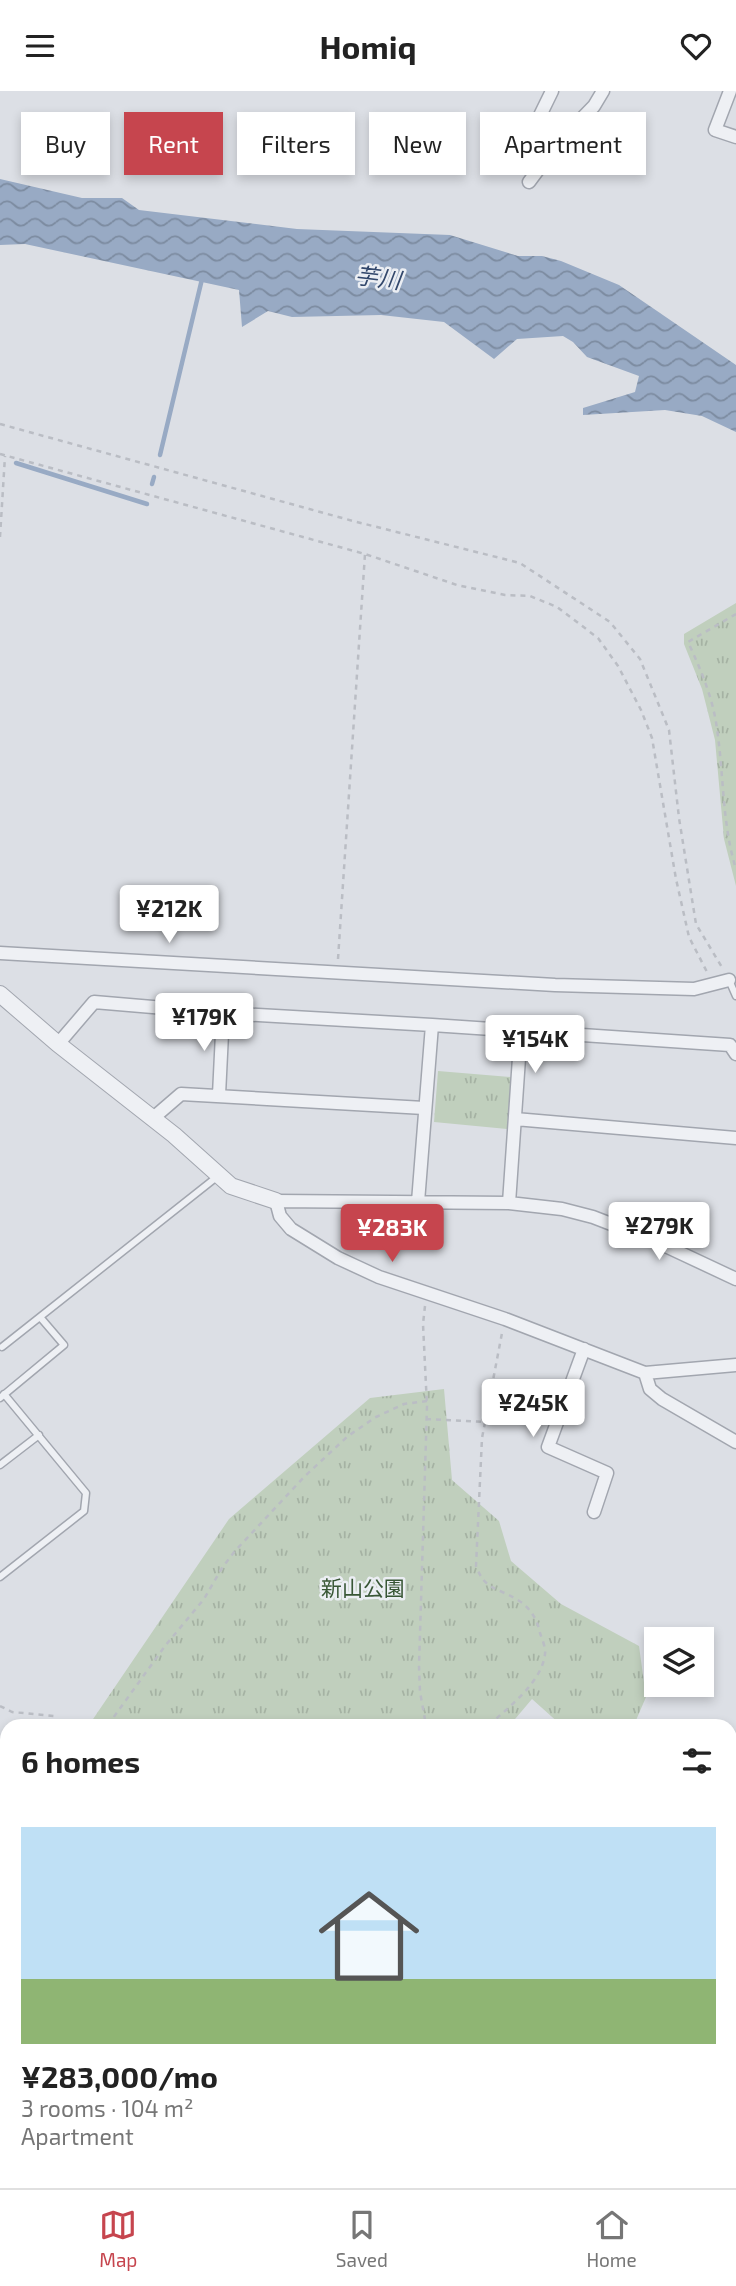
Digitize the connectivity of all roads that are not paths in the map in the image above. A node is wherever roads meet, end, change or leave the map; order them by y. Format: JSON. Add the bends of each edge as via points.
{"nodes":[{"id":1,"x":552,"y":91,"type":"edge"},
{"id":2,"x":603,"y":91,"type":"edge"},
{"id":3,"x":730,"y":91,"type":"edge"},
{"id":4,"x":542,"y":112,"type":"edge"},
{"id":5,"x":588,"y":112,"type":"edge"},
{"id":6,"x":736,"y":137,"type":"edge"},
{"id":7,"x":534,"y":175,"type":"edge"},
{"id":8,"x":529,"y":182,"type":"dead end"},
{"id":9,"x":0,"y":953,"type":"edge"},
{"id":10,"x":729,"y":979,"type":"joint"},
{"id":11,"x":0,"y":994,"type":"edge"},
{"id":12,"x":736,"y":996,"type":"edge"},
{"id":13,"x":223,"y":1013,"type":"junction"},
{"id":14,"x":432,"y":1024,"type":"junction"},
{"id":15,"x":521,"y":1029,"type":"junction"},
{"id":16,"x":58,"y":1044,"type":"junction"},
{"id":17,"x":736,"y":1054,"type":"edge"},
{"id":18,"x":219,"y":1095,"type":"junction"},
{"id":19,"x":424,"y":1108,"type":"junction"},
{"id":20,"x":152,"y":1119,"type":"junction"},
{"id":21,"x":515,"y":1119,"type":"junction"},
{"id":22,"x":736,"y":1138,"type":"edge"},
{"id":23,"x":218,"y":1176,"type":"junction"},
{"id":24,"x":276,"y":1201,"type":"junction"},
{"id":25,"x":418,"y":1202,"type":"junction"},
{"id":26,"x":509,"y":1203,"type":"junction"},
{"id":27,"x":736,"y":1279,"type":"edge"},
{"id":28,"x":40,"y":1317,"type":"junction"},
{"id":29,"x":2,"y":1347,"type":"dead end"},
{"id":30,"x":584,"y":1349,"type":"junction"},
{"id":31,"x":736,"y":1365,"type":"edge"},
{"id":32,"x":645,"y":1373,"type":"junction"},
{"id":33,"x":2,"y":1396,"type":"edge"},
{"id":34,"x":38,"y":1436,"type":"junction"},
{"id":35,"x":736,"y":1442,"type":"edge"},
{"id":36,"x":0,"y":1465,"type":"edge"},
{"id":37,"x":594,"y":1512,"type":"dead end"},
{"id":38,"x":0,"y":1577,"type":"edge"}],
"edges":[{"from":1,"to":4,"type":"street"},
{"from":2,"to":5,"type":"street"},
{"from":3,"to":6,"type":"street","via":[[715,129]]},
{"from":7,"to":8,"type":"street"},
{"from":9,"to":10,"type":"street","via":[[555,985],[694,989]]},
{"from":10,"to":12,"type":"lane"},
{"from":11,"to":16,"type":"street"},
{"from":13,"to":14,"type":"street"},
{"from":13,"to":16,"type":"street","via":[[94,1002]]},
{"from":13,"to":18,"type":"street"},
{"from":14,"to":15,"type":"street"},
{"from":14,"to":19,"type":"street"},
{"from":15,"to":17,"type":"street","via":[[730,1045]]},
{"from":15,"to":21,"type":"street"},
{"from":16,"to":20,"type":"street"},
{"from":18,"to":19,"type":"street"},
{"from":18,"to":20,"type":"street","via":[[181,1094]]},
{"from":19,"to":25,"type":"street"},
{"from":20,"to":23,"type":"street"},
{"from":21,"to":22,"type":"street"},
{"from":21,"to":26,"type":"street"},
{"from":23,"to":24,"type":"street","via":[[231,1186]]},
{"from":23,"to":28,"type":"lane"},
{"from":24,"to":25,"type":"street"},
{"from":24,"to":30,"type":"street","via":[[280,1216],[291,1229],[338,1258],[379,1277]]},
{"from":25,"to":26,"type":"street"},
{"from":26,"to":27,"type":"street","via":[[593,1217]]},
{"from":28,"to":29,"type":"lane"},
{"from":28,"to":33,"type":"lane","via":[[64,1345]]},
{"from":30,"to":32,"type":"street"},
{"from":30,"to":37,"type":"street","via":[[548,1447],[607,1473]]},
{"from":31,"to":32,"type":"street"},
{"from":32,"to":35,"type":"street","via":[[650,1389],[662,1399]]},
{"from":33,"to":34,"type":"lane"},
{"from":34,"to":36,"type":"lane"},
{"from":34,"to":38,"type":"lane","via":[[86,1493],[84,1511]]}]}
